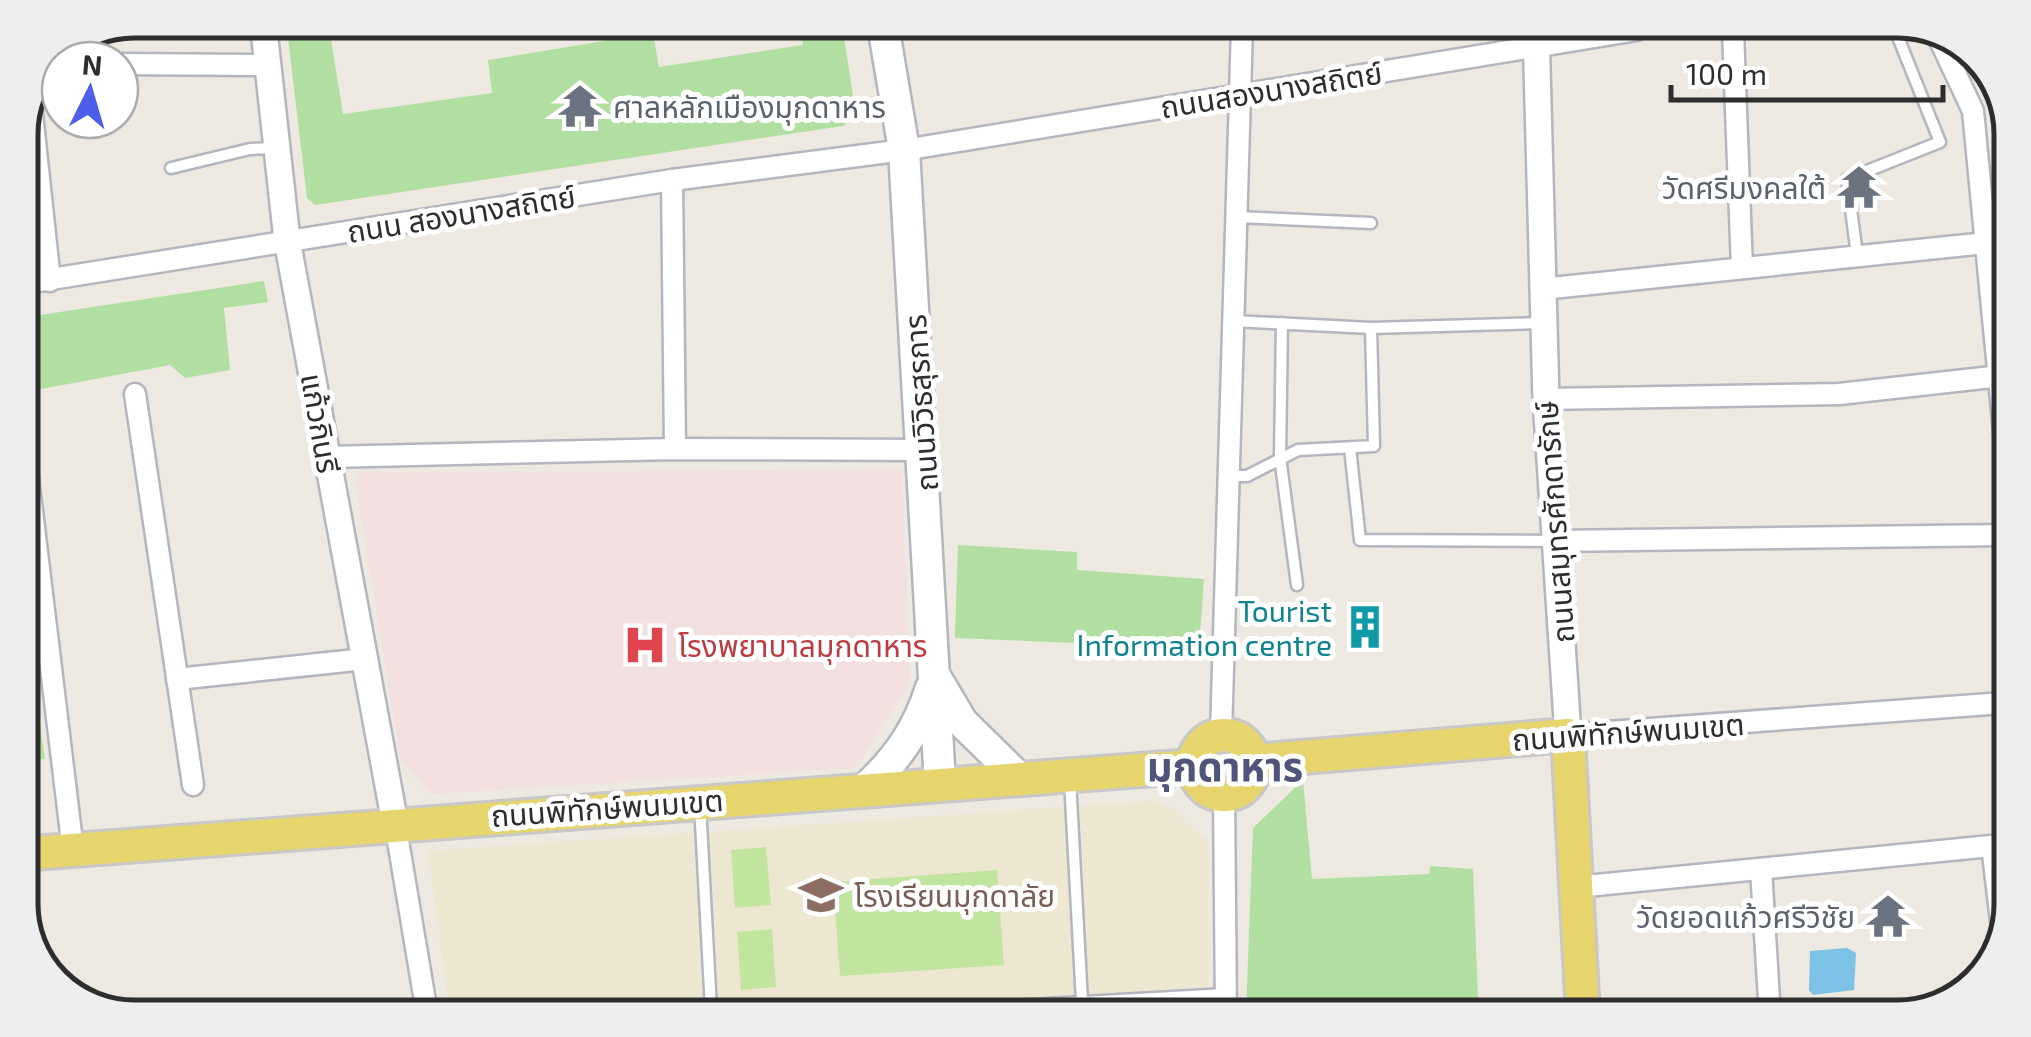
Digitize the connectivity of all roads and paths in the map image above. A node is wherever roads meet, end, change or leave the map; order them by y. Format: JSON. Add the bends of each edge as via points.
{"nodes":[{"id":1,"x":265,"y":38,"type":"edge"},
{"id":2,"x":884,"y":38,"type":"edge"},
{"id":3,"x":1242,"y":38,"type":"edge"},
{"id":4,"x":1536,"y":38,"type":"edge"},
{"id":5,"x":1733,"y":38,"type":"edge"},
{"id":6,"x":1898,"y":38,"type":"edge"},
{"id":7,"x":1944,"y":49,"type":"edge"},
{"id":8,"x":140,"y":64,"type":"edge"},
{"id":9,"x":267,"y":65,"type":"junction"},
{"id":10,"x":1240,"y":94,"type":"junction"},
{"id":11,"x":276,"y":148,"type":"junction"},
{"id":12,"x":904,"y":150,"type":"junction"},
{"id":13,"x":171,"y":168,"type":"dead end"},
{"id":14,"x":38,"y":170,"type":"edge"},
{"id":15,"x":672,"y":180,"type":"junction"},
{"id":16,"x":1236,"y":217,"type":"junction"},
{"id":17,"x":1371,"y":223,"type":"dead end"},
{"id":18,"x":288,"y":240,"type":"junction"},
{"id":19,"x":1986,"y":243,"type":"junction"},
{"id":20,"x":1857,"y":256,"type":"junction"},
{"id":21,"x":1742,"y":268,"type":"junction"},
{"id":22,"x":50,"y":282,"type":"junction"},
{"id":23,"x":38,"y":283,"type":"edge"},
{"id":24,"x":1542,"y":290,"type":"junction"},
{"id":25,"x":1993,"y":307,"type":"edge"},
{"id":26,"x":1233,"y":321,"type":"junction"},
{"id":27,"x":1282,"y":323,"type":"junction"},
{"id":28,"x":1543,"y":323,"type":"junction"},
{"id":29,"x":1370,"y":328,"type":"junction"},
{"id":30,"x":1993,"y":377,"type":"edge"},
{"id":31,"x":136,"y":394,"type":"dead end"},
{"id":32,"x":1546,"y":399,"type":"junction"},
{"id":33,"x":1350,"y":448,"type":"junction"},
{"id":34,"x":675,"y":449,"type":"junction"},
{"id":35,"x":924,"y":450,"type":"junction"},
{"id":36,"x":327,"y":457,"type":"junction"},
{"id":37,"x":1280,"y":457,"type":"junction"},
{"id":38,"x":1228,"y":476,"type":"junction"},
{"id":39,"x":1994,"y":535,"type":"edge"},
{"id":40,"x":1555,"y":541,"type":"junction"},
{"id":41,"x":38,"y":564,"type":"edge"},
{"id":42,"x":1297,"y":584,"type":"dead end"},
{"id":43,"x":364,"y":659,"type":"junction"},
{"id":44,"x":935,"y":676,"type":"junction"},
{"id":45,"x":178,"y":679,"type":"junction"},
{"id":46,"x":1994,"y":704,"type":"edge"},
{"id":47,"x":1221,"y":735,"type":"junction"},
{"id":48,"x":1568,"y":735,"type":"junction"},
{"id":49,"x":1254,"y":761,"type":"junction"},
{"id":50,"x":1194,"y":766,"type":"junction"},
{"id":51,"x":1070,"y":774,"type":"junction"},
{"id":52,"x":1019,"y":778,"type":"junction"},
{"id":53,"x":940,"y":784,"type":"junction"},
{"id":54,"x":193,"y":785,"type":"dead end"},
{"id":55,"x":867,"y":788,"type":"junction"},
{"id":56,"x":1224,"y":795,"type":"junction"},
{"id":57,"x":700,"y":800,"type":"junction"},
{"id":58,"x":395,"y":823,"type":"junction"},
{"id":59,"x":1994,"y":846,"type":"edge"},
{"id":60,"x":72,"y":850,"type":"junction"},
{"id":61,"x":38,"y":853,"type":"edge"},
{"id":62,"x":1761,"y":869,"type":"junction"},
{"id":63,"x":1576,"y":886,"type":"junction"},
{"id":64,"x":425,"y":1000,"type":"edge"},
{"id":65,"x":711,"y":1000,"type":"edge"},
{"id":66,"x":1082,"y":1000,"type":"edge"},
{"id":67,"x":1226,"y":1000,"type":"edge"},
{"id":68,"x":1583,"y":1000,"type":"edge"},
{"id":69,"x":1769,"y":1000,"type":"edge"}],
"edges":[{"from":1,"to":9,"type":"street","name":"แก้วกินรี"},
{"from":2,"to":12,"type":"main road","name":"ถนนวิวิธสุรการ"},
{"from":3,"to":10,"type":"street"},
{"from":4,"to":10,"type":"street","name":"ถนนสองนางสถิตย์"},
{"from":4,"to":24,"type":"street","name":"ถนนสมุทรศักดารักษ์"},
{"from":5,"to":21,"type":"street"},
{"from":6,"to":20,"type":"lane","via":[[1940,142],[1846,178]]},
{"from":7,"to":19,"type":"street","via":[[1972,112]]},
{"from":8,"to":9,"type":"street"},
{"from":9,"to":11,"type":"street","name":"แก้วกินรี"},
{"from":10,"to":12,"type":"street","name":"ถนนสองนางสถิตย์"},
{"from":10,"to":16,"type":"street"},
{"from":11,"to":13,"type":"lane"},
{"from":11,"to":18,"type":"street","name":"แก้วกินรี"},
{"from":12,"to":15,"type":"street","name":"ถนน สองนางสถิตย์"},
{"from":12,"to":35,"type":"main road","name":"ถนนวิวิธสุรการ"},
{"from":14,"to":22,"type":"street"},
{"from":15,"to":18,"type":"street","name":"ถนน สองนางสถิตย์"},
{"from":15,"to":34,"type":"street"},
{"from":16,"to":17,"type":"lane"},
{"from":16,"to":26,"type":"street"},
{"from":18,"to":22,"type":"street","name":"ถนน สองนางสถิตย์"},
{"from":18,"to":36,"type":"street","name":"แก้วกินรี"},
{"from":19,"to":20,"type":"street"},
{"from":19,"to":25,"type":"street"},
{"from":20,"to":21,"type":"street"},
{"from":21,"to":24,"type":"street"},
{"from":22,"to":23,"type":"street","name":"ถนน สองนางสถิตย์"},
{"from":24,"to":28,"type":"street","name":"ถนนสมุทรศักดารักษ์"},
{"from":26,"to":27,"type":"lane"},
{"from":26,"to":38,"type":"street"},
{"from":27,"to":29,"type":"lane"},
{"from":27,"to":37,"type":"lane"},
{"from":28,"to":29,"type":"lane"},
{"from":28,"to":32,"type":"street","name":"ถนนสมุทรศักดารักษ์"},
{"from":29,"to":33,"type":"lane","via":[[1374,446]]},
{"from":30,"to":32,"type":"street","via":[[1839,394]]},
{"from":31,"to":45,"type":"street"},
{"from":32,"to":40,"type":"street","name":"ถนนสมุทรศักดารักษ์"},
{"from":33,"to":37,"type":"lane"},
{"from":33,"to":40,"type":"lane","via":[[1360,540]]},
{"from":34,"to":35,"type":"street"},
{"from":34,"to":36,"type":"street"},
{"from":35,"to":44,"type":"main road","name":"ถนนวิวิธสุรการ"},
{"from":36,"to":43,"type":"street","name":"แก้วกินรี"},
{"from":37,"to":38,"type":"lane","via":[[1247,476]]},
{"from":37,"to":42,"type":"lane"},
{"from":38,"to":47,"type":"street"},
{"from":39,"to":40,"type":"street"},
{"from":40,"to":48,"type":"street","name":"ถนนสมุทรศักดารักษ์"},
{"from":41,"to":60,"type":"street"},
{"from":43,"to":45,"type":"street"},
{"from":43,"to":58,"type":"street","name":"แก้วกินรี"},
{"from":44,"to":52,"type":"main road","via":[[962,722]]},
{"from":44,"to":53,"type":"main road","name":"ถนนวิวิธสุรการ"},
{"from":44,"to":55,"type":"main road","via":[[922,718]]},
{"from":45,"to":54,"type":"street"},
{"from":46,"to":48,"type":"street","name":"ถนนพิทักษ์พนมเขต"},
{"from":47,"to":49,"type":"main road","via":[[1246,744]]},
{"from":47,"to":50,"type":"main road","via":[[1204,742]]},
{"from":48,"to":49,"type":"main road","name":"ถนนพิทักษ์พนมเขต"},
{"from":48,"to":63,"type":"main road","name":"ถนนสมุทรศักดารักษ์"},
{"from":49,"to":56,"type":"main road","via":[[1244,787]]},
{"from":50,"to":51,"type":"main road","name":"ถนนพิทักษ์พนมเขต"},
{"from":50,"to":56,"type":"main road","via":[[1200,783]]},
{"from":51,"to":52,"type":"main road","name":"ถนนพิทักษ์พนมเขต"},
{"from":51,"to":66,"type":"lane"},
{"from":52,"to":53,"type":"main road","name":"ถนนพิทักษ์พนมเขต"},
{"from":53,"to":55,"type":"main road","name":"ถนนพิทักษ์พนมเขต"},
{"from":55,"to":57,"type":"main road","name":"ถนนพิทักษ์พนมเขต"},
{"from":56,"to":67,"type":"street"},
{"from":57,"to":58,"type":"main road","name":"ถนนพิทักษ์พนมเขต"},
{"from":57,"to":65,"type":"lane"},
{"from":58,"to":60,"type":"main road","name":"ถนนพิทักษ์พนมเขต"},
{"from":58,"to":64,"type":"street"},
{"from":59,"to":62,"type":"street"},
{"from":60,"to":61,"type":"main road","name":"ถนนพิทักษ์พนมเขต"},
{"from":62,"to":63,"type":"street"},
{"from":62,"to":69,"type":"street"},
{"from":63,"to":68,"type":"main road","name":"ถนนสมุทรศักดารักษ์"}]}
